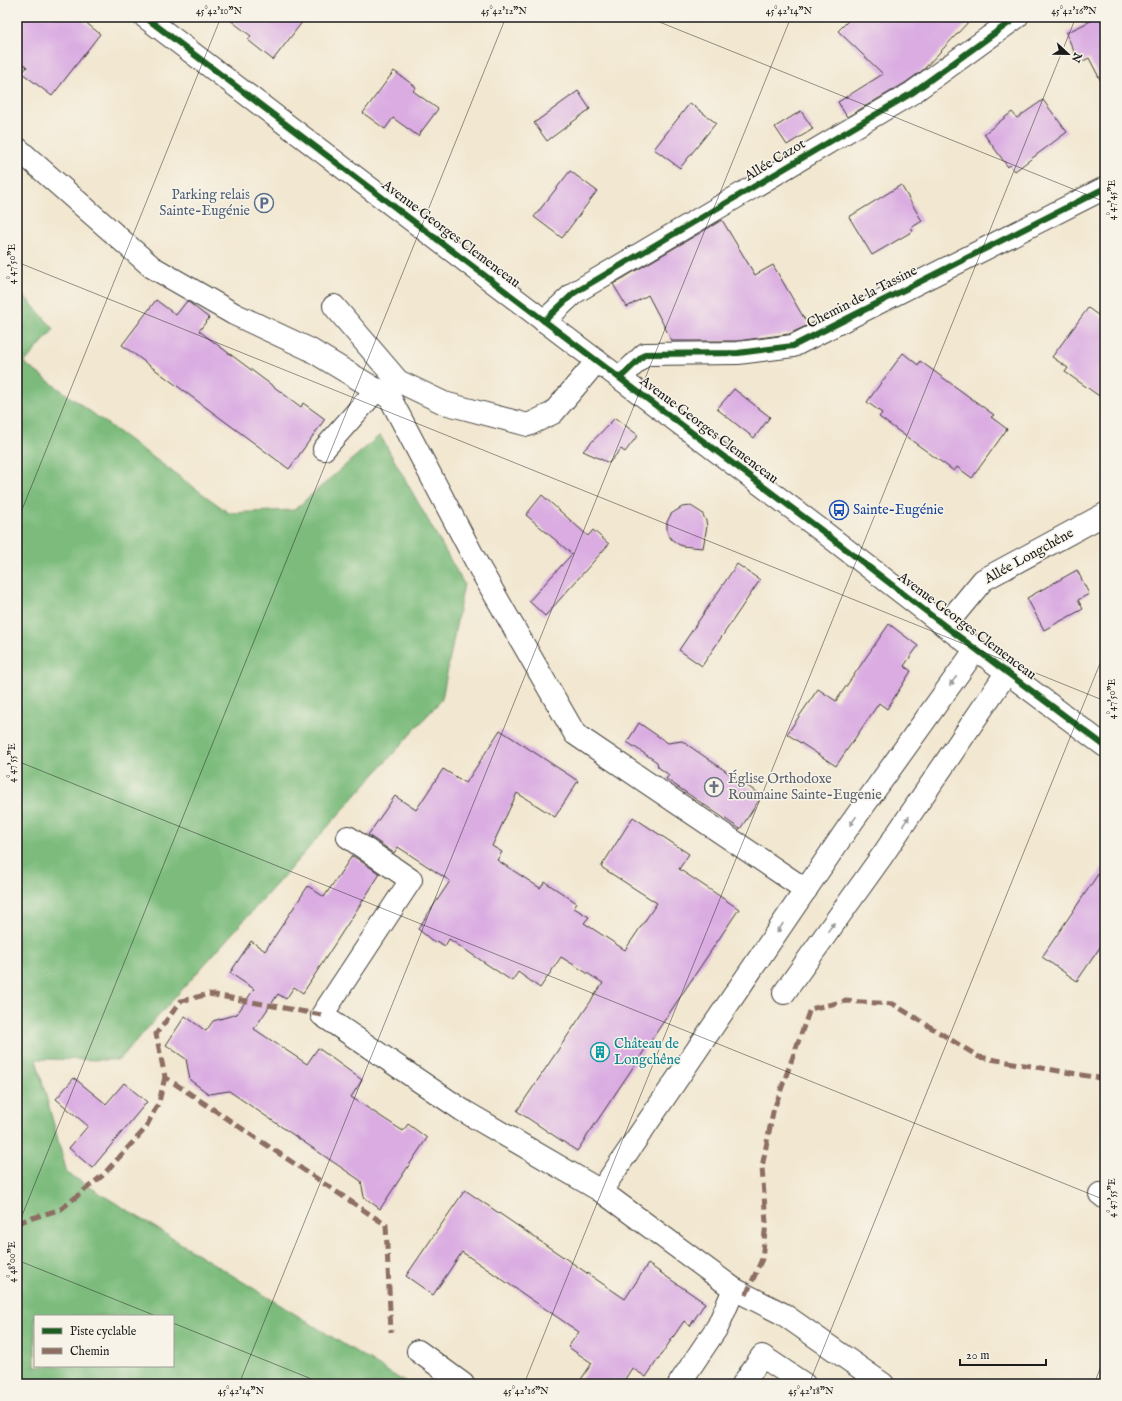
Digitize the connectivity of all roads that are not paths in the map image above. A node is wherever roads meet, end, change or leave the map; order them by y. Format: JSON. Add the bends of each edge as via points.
{"nodes":[{"id":1,"x":145,"y":17,"type":"edge"},
{"id":2,"x":1017,"y":17,"type":"edge"},
{"id":3,"x":17,"y":148,"type":"edge"},
{"id":4,"x":1105,"y":188,"type":"edge"},
{"id":5,"x":334,"y":306,"type":"dead end"},
{"id":6,"x":544,"y":320,"type":"junction"},
{"id":7,"x":597,"y":361,"type":"junction"},
{"id":8,"x":620,"y":378,"type":"junction"},
{"id":9,"x":377,"y":389,"type":"junction"},
{"id":10,"x":324,"y":449,"type":"dead end"},
{"id":11,"x":1105,"y":514,"type":"edge"},
{"id":12,"x":945,"y":626,"type":"junction"},
{"id":13,"x":976,"y":649,"type":"junction"},
{"id":14,"x":1007,"y":672,"type":"junction"},
{"id":15,"x":1105,"y":746,"type":"edge"},
{"id":16,"x":348,"y":837,"type":"dead end"},
{"id":17,"x":806,"y":890,"type":"junction"},
{"id":18,"x":784,"y":993,"type":"dead end"},
{"id":19,"x":602,"y":1191,"type":"junction"},
{"id":20,"x":734,"y":1290,"type":"junction"},
{"id":21,"x":418,"y":1351,"type":"dead end"},
{"id":22,"x":463,"y":1384,"type":"edge"},
{"id":23,"x":679,"y":1384,"type":"edge"},
{"id":24,"x":743,"y":1384,"type":"edge"},
{"id":25,"x":804,"y":1384,"type":"edge"},
{"id":26,"x":883,"y":1384,"type":"edge"}],
"edges":[{"from":1,"to":6,"type":"street","name":"Avenue Georges Clemenceau"},
{"from":2,"to":6,"type":"street","name":"Allée Cazot","via":[[912,93],[574,293]]},
{"from":3,"to":9,"type":"street","via":[[152,266],[234,314],[309,349]]},
{"from":4,"to":8,"type":"street","name":"Chemin de la Tassine","via":[[793,346],[738,353],[645,354]]},
{"from":5,"to":7,"type":"street","via":[[398,381],[444,403],[528,425],[553,413]]},
{"from":6,"to":7,"type":"street","name":"Avenue Georges Clemenceau"},
{"from":7,"to":8,"type":"street","name":"Avenue Georges Clemenceau"},
{"from":8,"to":12,"type":"street","name":"Avenue Georges Clemenceau"},
{"from":9,"to":10,"type":"street"},
{"from":9,"to":17,"type":"street","via":[[390,398],[480,569],[574,734]]},
{"from":11,"to":12,"type":"street","name":"Allée Longchêne","via":[[983,580]]},
{"from":12,"to":13,"type":"street","name":"Avenue Georges Clemenceau"},
{"from":13,"to":14,"type":"street","name":"Avenue Georges Clemenceau"},
{"from":13,"to":17,"type":"street","one_way":true},
{"from":14,"to":15,"type":"street","name":"Avenue Georges Clemenceau"},
{"from":18,"to":14,"type":"street","one_way":true,"via":[[882,856]]},
{"from":16,"to":19,"type":"street","via":[[411,880],[322,1015],[462,1110]]},
{"from":17,"to":19,"type":"street","one_way":true},
{"from":19,"to":20,"type":"street"},
{"from":20,"to":23,"type":"street","via":[[718,1326]]},
{"from":20,"to":26,"type":"street","via":[[783,1314]]},
{"from":21,"to":22,"type":"street"},
{"from":24,"to":25,"type":"street","via":[[762,1356]]}]}
